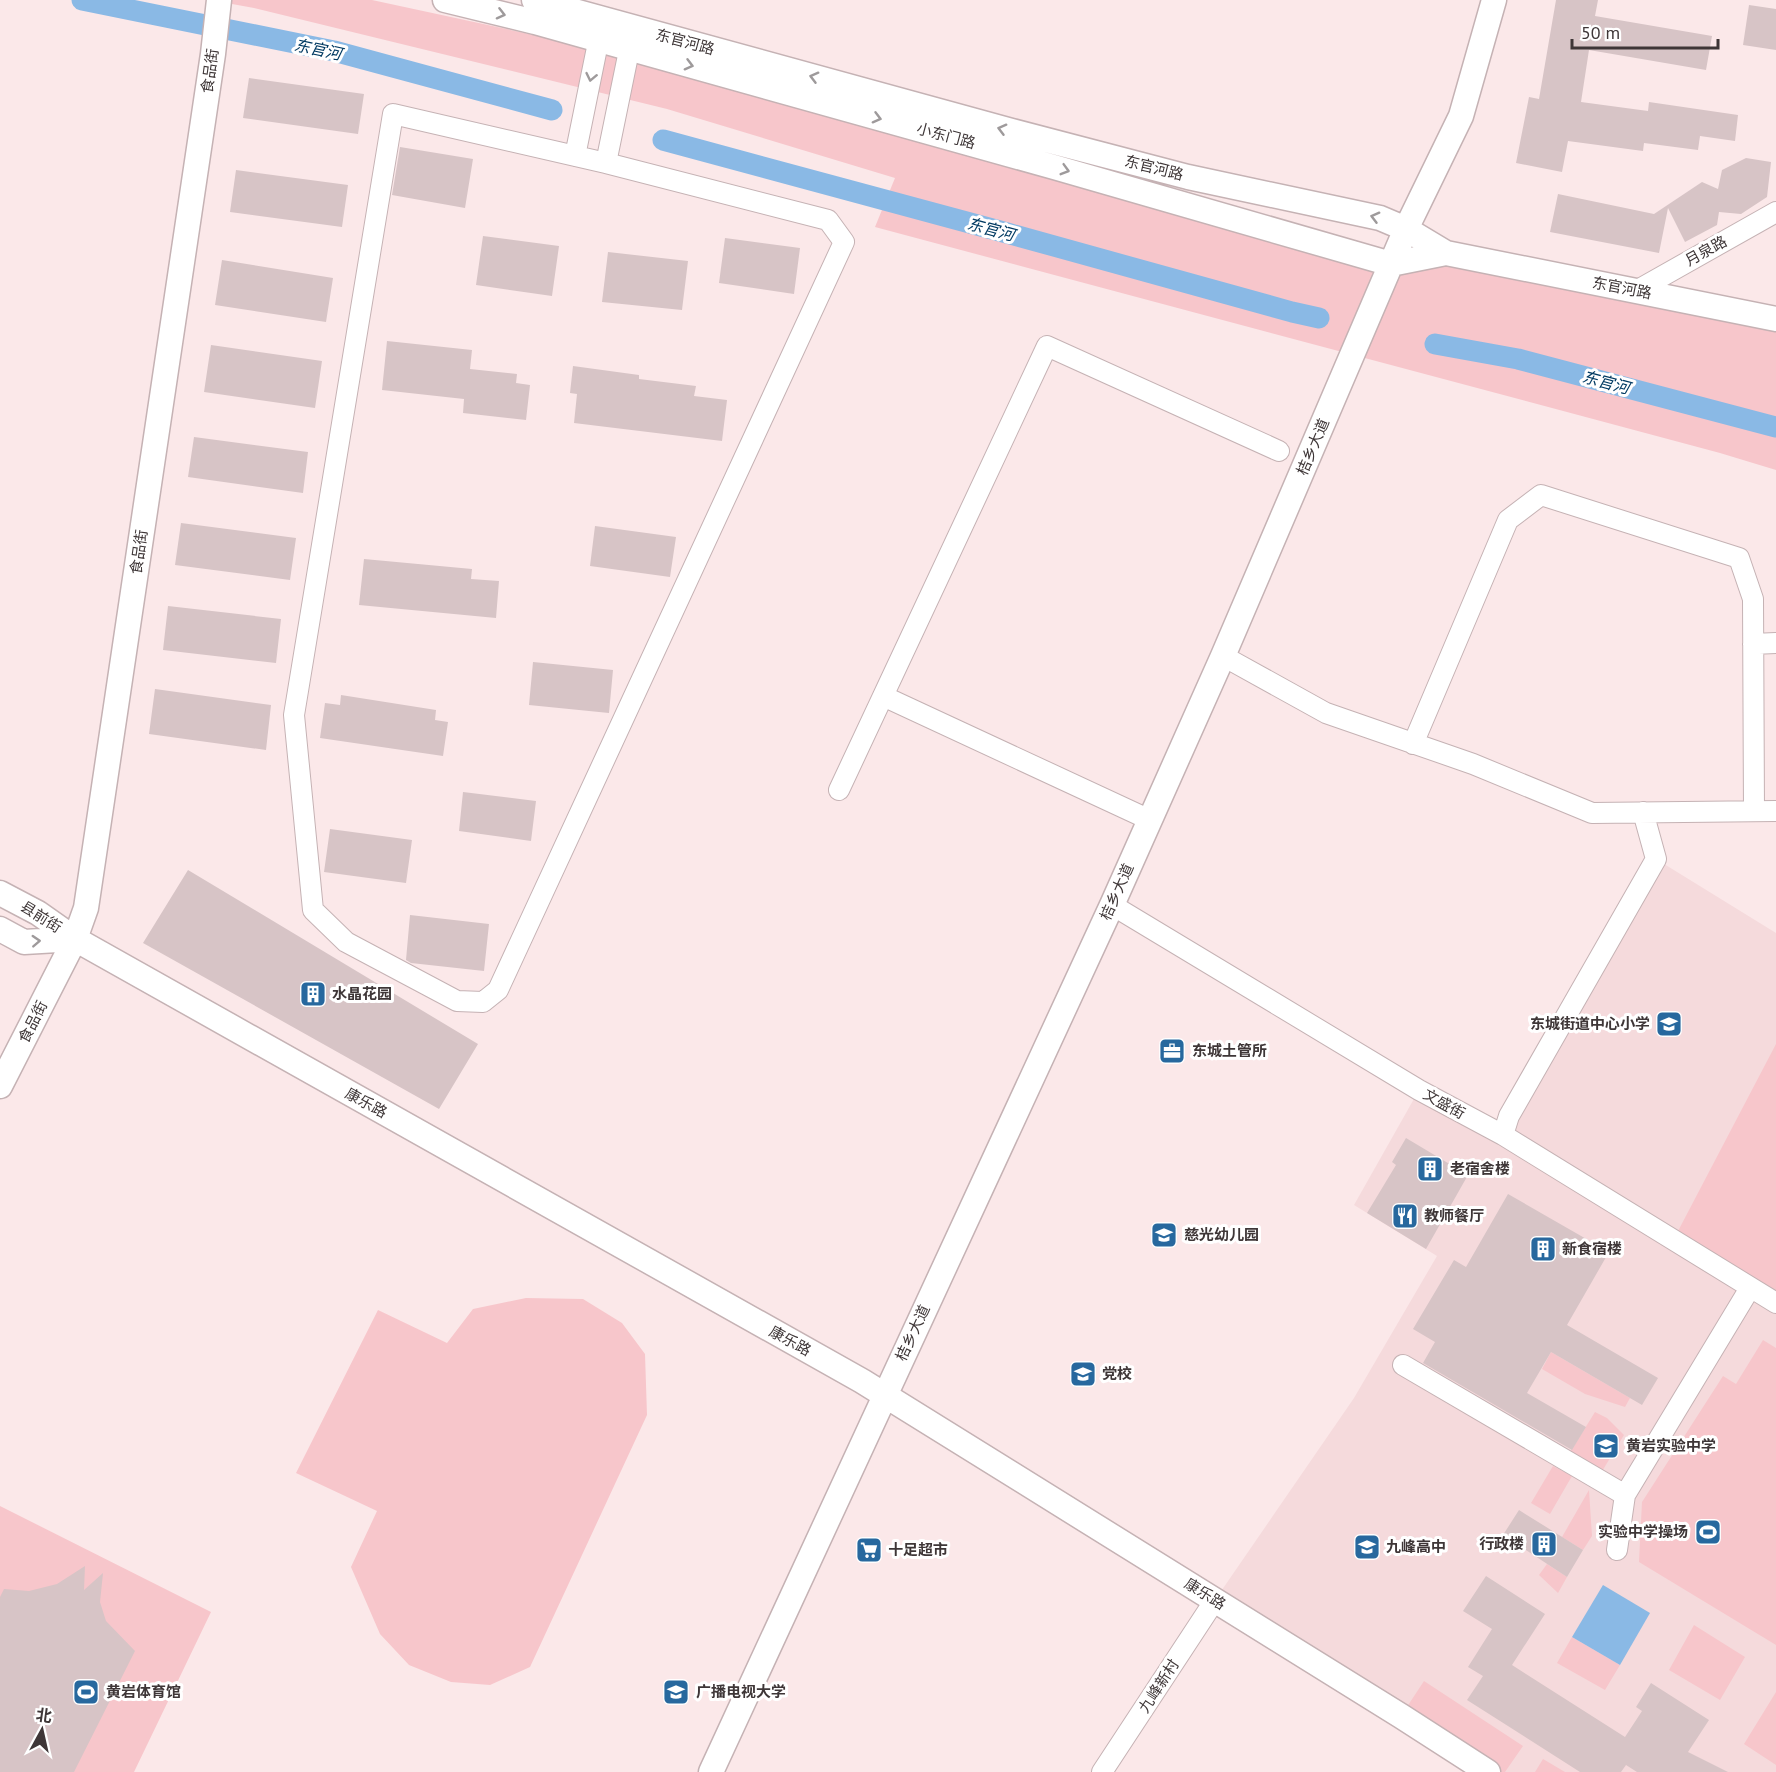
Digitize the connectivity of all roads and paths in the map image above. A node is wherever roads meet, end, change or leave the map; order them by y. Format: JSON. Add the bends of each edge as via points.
{"nodes":[{"id":1,"x":445,"y":0,"type":"edge"},
{"id":2,"x":534,"y":0,"type":"edge"},
{"id":3,"x":1494,"y":0,"type":"edge"},
{"id":4,"x":218,"y":4,"type":"edge"},
{"id":5,"x":600,"y":30,"type":"junction"},
{"id":6,"x":632,"y":38,"type":"junction"},
{"id":7,"x":575,"y":156,"type":"junction"},
{"id":8,"x":606,"y":163,"type":"junction"},
{"id":9,"x":1776,"y":212,"type":"edge"},
{"id":10,"x":1406,"y":229,"type":"junction"},
{"id":11,"x":1446,"y":253,"type":"junction"},
{"id":12,"x":1391,"y":264,"type":"junction"},
{"id":13,"x":1636,"y":291,"type":"junction"},
{"id":14,"x":1776,"y":319,"type":"edge"},
{"id":15,"x":1279,"y":451,"type":"dead end"},
{"id":16,"x":1776,"y":642,"type":"edge"},
{"id":17,"x":1753,"y":644,"type":"junction"},
{"id":18,"x":1223,"y":656,"type":"junction"},
{"id":19,"x":883,"y":696,"type":"junction"},
{"id":20,"x":1413,"y":744,"type":"junction"},
{"id":21,"x":838,"y":790,"type":"dead end"},
{"id":22,"x":1754,"y":811,"type":"junction"},
{"id":23,"x":1776,"y":811,"type":"edge"},
{"id":24,"x":1643,"y":812,"type":"junction"},
{"id":25,"x":1150,"y":820,"type":"junction"},
{"id":26,"x":0,"y":893,"type":"edge"},
{"id":27,"x":1112,"y":905,"type":"junction"},
{"id":28,"x":0,"y":928,"type":"edge"},
{"id":29,"x":75,"y":939,"type":"junction"},
{"id":30,"x":0,"y":1086,"type":"edge"},
{"id":31,"x":1503,"y":1135,"type":"junction"},
{"id":32,"x":1750,"y":1288,"type":"junction"},
{"id":33,"x":1776,"y":1303,"type":"edge"},
{"id":34,"x":1403,"y":1365,"type":"dead end"},
{"id":35,"x":884,"y":1396,"type":"junction"},
{"id":36,"x":1625,"y":1495,"type":"junction"},
{"id":37,"x":1617,"y":1550,"type":"dead end"},
{"id":38,"x":1215,"y":1600,"type":"junction"},
{"id":39,"x":711,"y":1772,"type":"edge"},
{"id":40,"x":1102,"y":1772,"type":"edge"},
{"id":41,"x":1488,"y":1772,"type":"edge"}],
"edges":[{"from":1,"to":5,"type":"street","one_way":true},
{"from":2,"to":5,"type":"street","name":"东官河路"},
{"from":3,"to":10,"type":"street","name":"桔乡大道","via":[[1461,116]]},
{"from":4,"to":29,"type":"street","name":"食品街","via":[[86,908]]},
{"from":5,"to":6,"type":"street","name":"东官河路"},
{"from":5,"to":7,"type":"street","one_way":true},
{"from":6,"to":8,"type":"street"},
{"from":10,"to":6,"type":"street","name":"东官河路","one_way":true,"via":[[1380,218],[1188,177]]},
{"from":6,"to":12,"type":"street","name":"小东门路","one_way":true},
{"from":7,"to":8,"type":"street"},
{"from":7,"to":8,"type":"street","via":[[393,114],[294,715],[314,910],[346,942],[457,1001],[483,1002],[498,990],[844,242],[828,220]]},
{"from":9,"to":13,"type":"street","name":"月泉路"},
{"from":10,"to":11,"type":"street","name":"东官河路"},
{"from":10,"to":12,"type":"street","name":"桔乡大道"},
{"from":11,"to":12,"type":"street","name":"小东门路"},
{"from":11,"to":13,"type":"street","name":"东官河路"},
{"from":12,"to":18,"type":"street","name":"桔乡大道"},
{"from":13,"to":14,"type":"street","name":"东官河路"},
{"from":15,"to":19,"type":"street","via":[[1047,346]]},
{"from":16,"to":17,"type":"street"},
{"from":17,"to":20,"type":"street","via":[[1753,599],[1739,558],[1541,495],[1509,520]]},
{"from":17,"to":22,"type":"street"},
{"from":18,"to":20,"type":"street","via":[[1326,713]]},
{"from":18,"to":25,"type":"street","name":"桔乡大道"},
{"from":19,"to":21,"type":"street"},
{"from":19,"to":25,"type":"street"},
{"from":20,"to":24,"type":"street","via":[[1592,813]]},
{"from":22,"to":23,"type":"street"},
{"from":22,"to":24,"type":"street"},
{"from":24,"to":31,"type":"street","via":[[1656,859],[1509,1116]]},
{"from":25,"to":27,"type":"street","name":"桔乡大道"},
{"from":26,"to":29,"type":"street","name":"县前街"},
{"from":27,"to":31,"type":"street","name":"文盛街","via":[[1419,1090]]},
{"from":27,"to":35,"type":"street","name":"桔乡大道"},
{"from":28,"to":29,"type":"street","name":"县前街","one_way":true,"via":[[24,942]]},
{"from":29,"to":30,"type":"street","name":"食品街"},
{"from":29,"to":35,"type":"street","name":"康乐路"},
{"from":31,"to":32,"type":"street","name":"文盛街"},
{"from":32,"to":33,"type":"street","name":"文盛街"},
{"from":32,"to":36,"type":"street"},
{"from":34,"to":36,"type":"street"},
{"from":35,"to":38,"type":"street","name":"康乐路"},
{"from":35,"to":39,"type":"street","name":"桔乡大道"},
{"from":36,"to":37,"type":"street"},
{"from":38,"to":40,"type":"street","name":"九峰新村"},
{"from":38,"to":41,"type":"street","name":"康乐路"}]}
